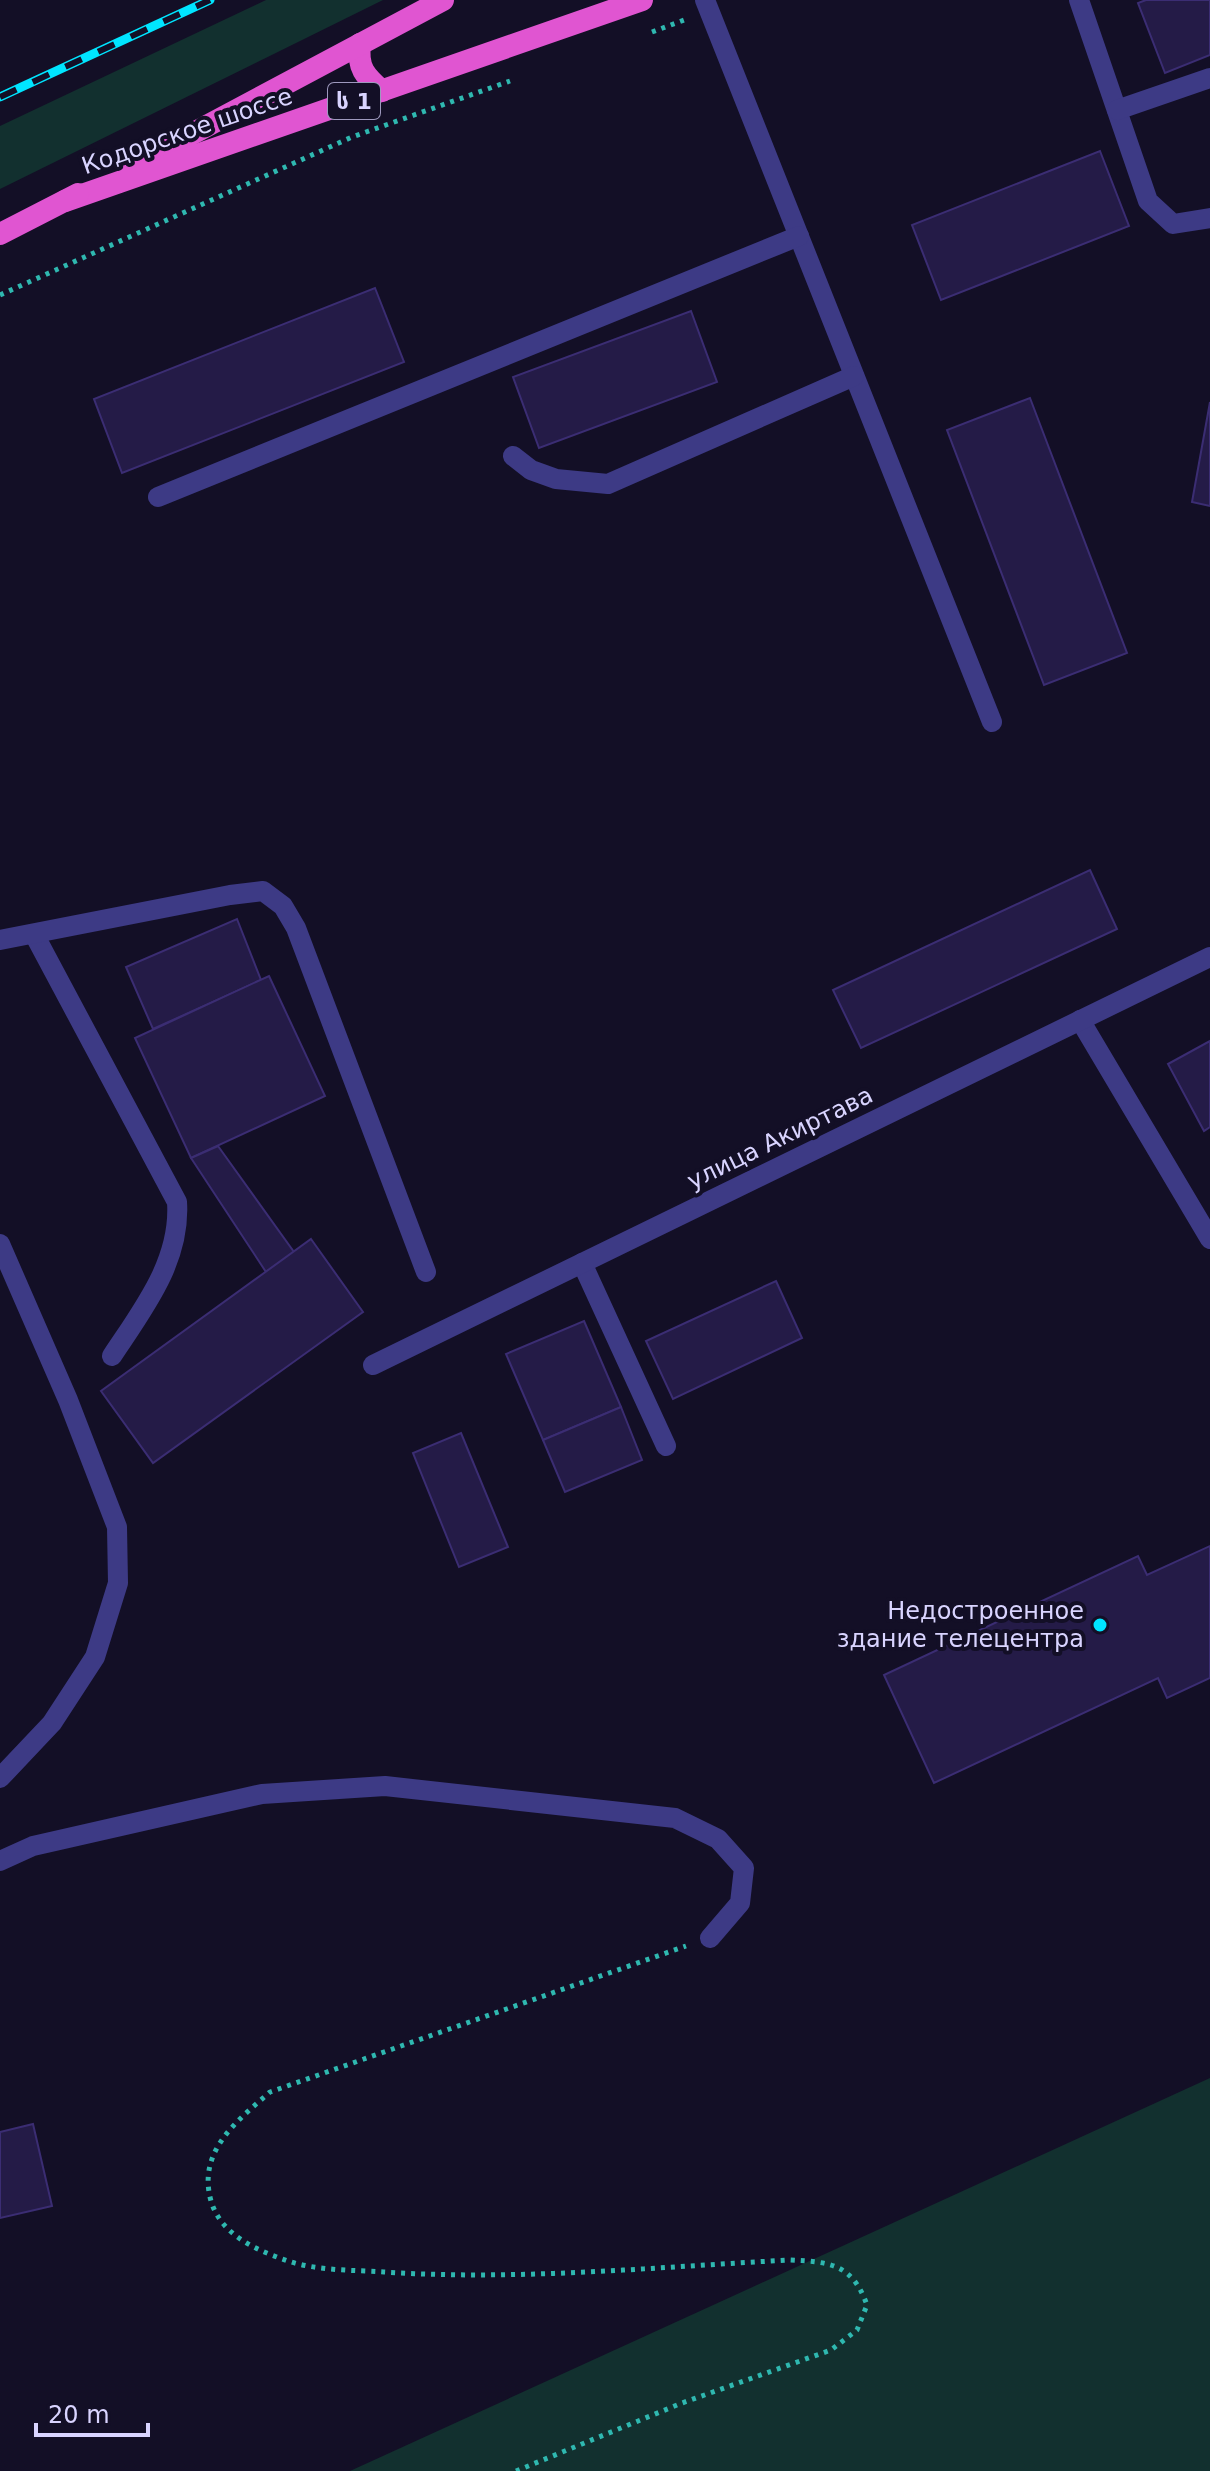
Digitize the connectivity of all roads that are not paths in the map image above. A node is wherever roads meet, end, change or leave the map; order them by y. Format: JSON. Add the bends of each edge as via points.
{"nodes":[{"id":1,"x":443,"y":0,"type":"edge"},
{"id":2,"x":642,"y":0,"type":"edge"},
{"id":3,"x":1079,"y":0,"type":"edge"},
{"id":4,"x":707,"y":6,"type":"edge"},
{"id":5,"x":360,"y":44,"type":"junction"},
{"id":6,"x":1210,"y":78,"type":"edge"},
{"id":7,"x":382,"y":91,"type":"junction"},
{"id":8,"x":1117,"y":110,"type":"junction"},
{"id":9,"x":65,"y":201,"type":"junction"},
{"id":10,"x":1210,"y":218,"type":"edge"},
{"id":11,"x":0,"y":234,"type":"edge"},
{"id":12,"x":799,"y":236,"type":"junction"},
{"id":13,"x":854,"y":376,"type":"junction"},
{"id":14,"x":513,"y":456,"type":"dead end"},
{"id":15,"x":158,"y":497,"type":"dead end"},
{"id":16,"x":992,"y":722,"type":"dead end"},
{"id":17,"x":34,"y":934,"type":"junction"},
{"id":18,"x":0,"y":940,"type":"edge"},
{"id":19,"x":1210,"y":957,"type":"edge"},
{"id":20,"x":1080,"y":1020,"type":"junction"},
{"id":21,"x":1210,"y":1239,"type":"edge"},
{"id":22,"x":0,"y":1244,"type":"edge"},
{"id":23,"x":582,"y":1263,"type":"junction"},
{"id":24,"x":426,"y":1272,"type":"dead end"},
{"id":25,"x":112,"y":1356,"type":"dead end"},
{"id":26,"x":373,"y":1365,"type":"dead end"},
{"id":27,"x":666,"y":1446,"type":"dead end"},
{"id":28,"x":0,"y":1778,"type":"edge"},
{"id":29,"x":0,"y":1861,"type":"edge"},
{"id":30,"x":710,"y":1938,"type":"road end"}],
"edges":[{"from":1,"to":5,"type":"highway","name":"Кодорское шоссе","number":"ს 1"},
{"from":2,"to":7,"type":"highway","name":"Кодорское шоссе","number":"ს 1"},
{"from":3,"to":8,"type":"street"},
{"from":4,"to":12,"type":"street"},
{"from":5,"to":7,"type":"highway","via":[[363,74]]},
{"from":5,"to":9,"type":"highway","name":"Кодорское шоссе","number":"ს 1"},
{"from":6,"to":8,"type":"street"},
{"from":7,"to":9,"type":"highway","name":"Кодорское шоссе","number":"ს 1"},
{"from":8,"to":10,"type":"street","via":[[1148,201],[1173,224]]},
{"from":9,"to":11,"type":"highway","name":"Кодорское шоссе","number":"ს 1"},
{"from":12,"to":13,"type":"street"},
{"from":12,"to":15,"type":"street"},
{"from":13,"to":14,"type":"street","via":[[608,484],[556,479]]},
{"from":13,"to":16,"type":"street"},
{"from":17,"to":18,"type":"street"},
{"from":17,"to":24,"type":"street","via":[[263,891],[283,906],[296,928]]},
{"from":17,"to":25,"type":"street","via":[[177,1202],[178,1228],[167,1265]]},
{"from":19,"to":20,"type":"street","name":"улица Акиртава"},
{"from":20,"to":21,"type":"street"},
{"from":20,"to":23,"type":"street","name":"улица Акиртава"},
{"from":22,"to":28,"type":"street","via":[[117,1527],[118,1583],[95,1657],[52,1723]]},
{"from":23,"to":26,"type":"street","name":"улица Акиртава"},
{"from":23,"to":27,"type":"street"},
{"from":29,"to":30,"type":"street","via":[[33,1846],[262,1794],[385,1786],[675,1818],[718,1839],[744,1868],[740,1903]]}]}
